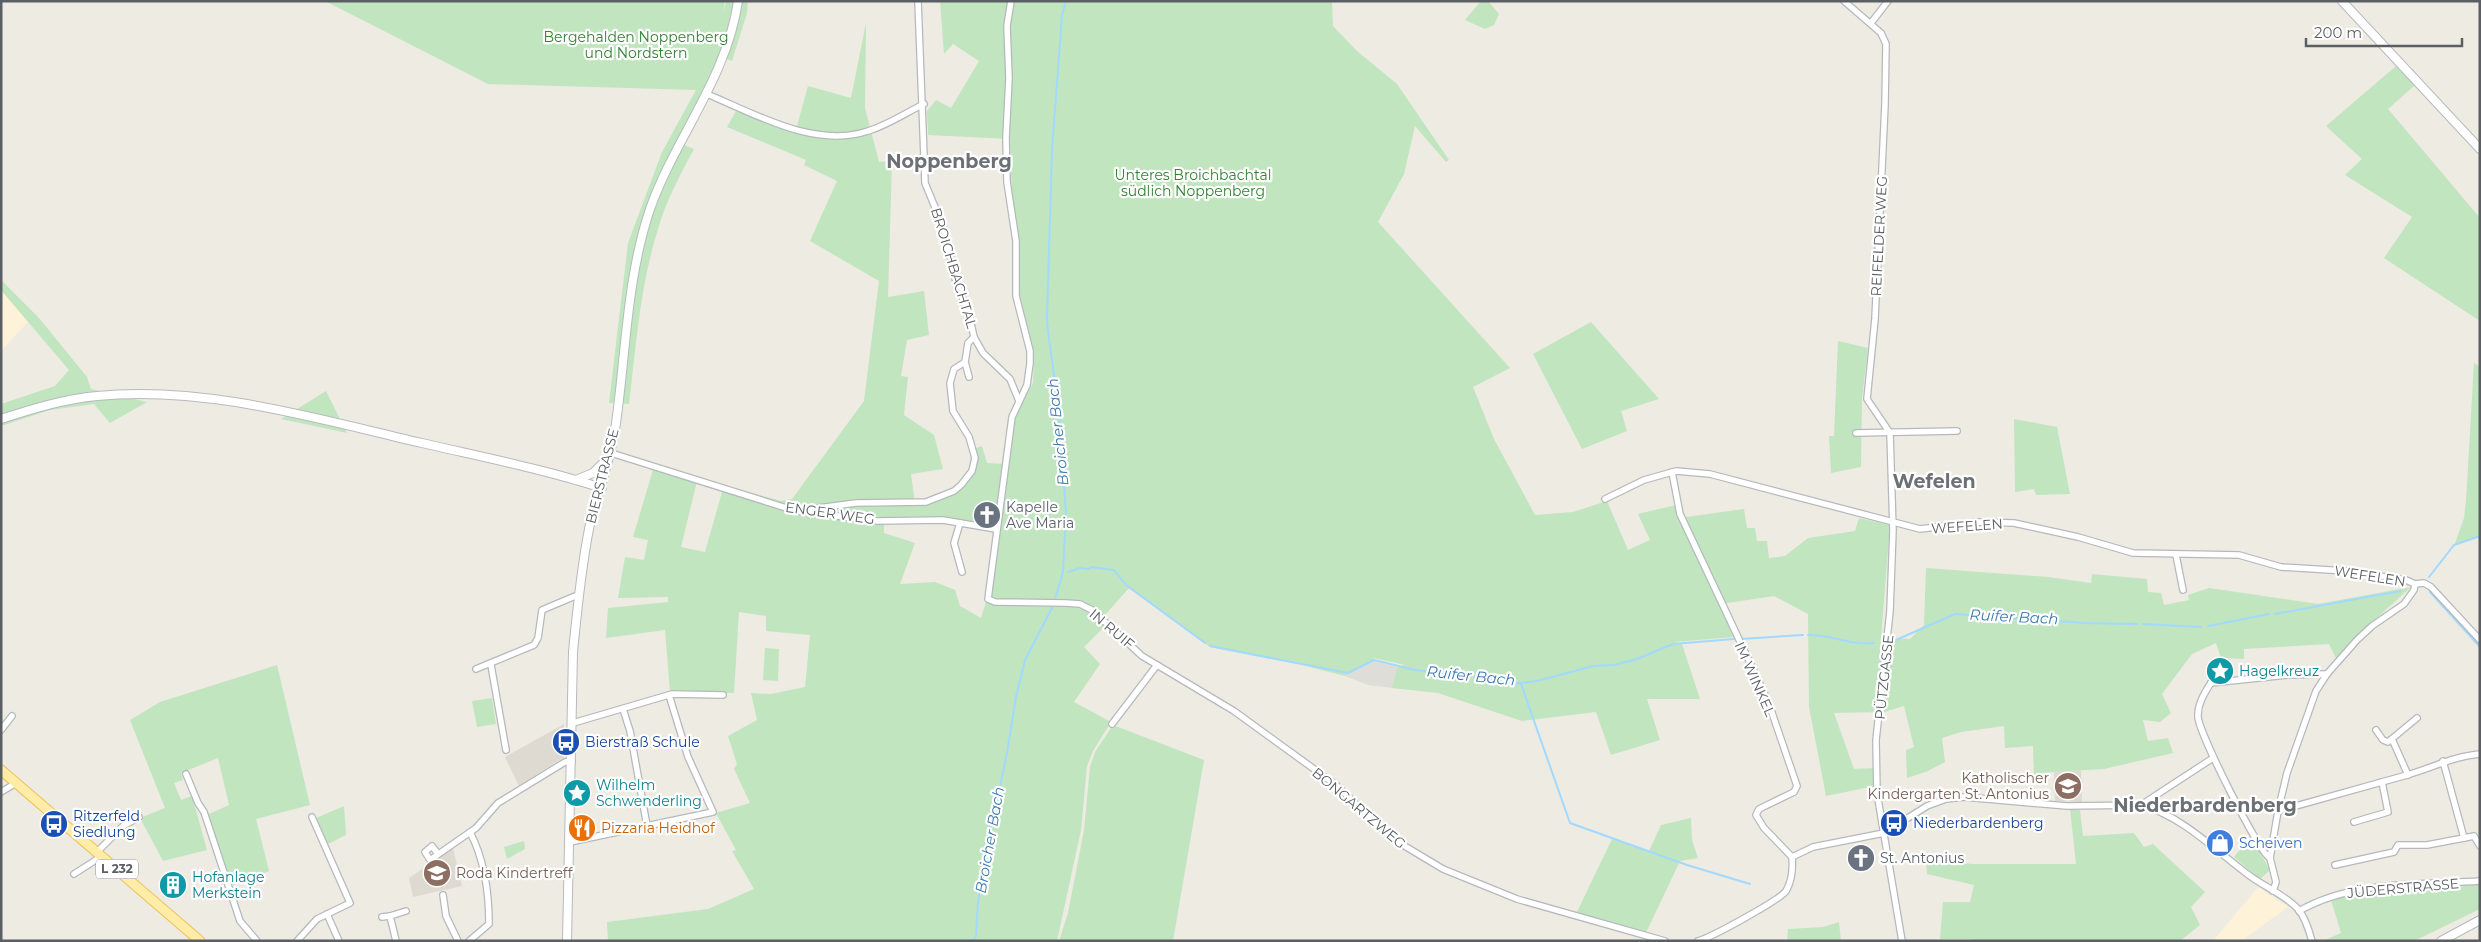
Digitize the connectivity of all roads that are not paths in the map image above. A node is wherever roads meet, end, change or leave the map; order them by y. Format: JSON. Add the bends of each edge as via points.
{"nodes":[{"id":1,"x":738,"y":1,"type":"edge"},
{"id":2,"x":918,"y":1,"type":"edge"},
{"id":3,"x":1011,"y":1,"type":"edge"},
{"id":4,"x":1844,"y":1,"type":"edge"},
{"id":5,"x":1888,"y":1,"type":"edge"},
{"id":6,"x":2342,"y":1,"type":"edge"},
{"id":7,"x":1871,"y":23,"type":"junction"},
{"id":8,"x":707,"y":94,"type":"junction"},
{"id":9,"x":924,"y":104,"type":"junction"},
{"id":10,"x":2480,"y":149,"type":"edge"},
{"id":11,"x":974,"y":337,"type":"junction"},
{"id":12,"x":965,"y":362,"type":"junction"},
{"id":13,"x":969,"y":377,"type":"dead end"},
{"id":14,"x":1019,"y":401,"type":"junction"},
{"id":15,"x":1,"y":419,"type":"edge"},
{"id":16,"x":1957,"y":431,"type":"dead end"},
{"id":17,"x":1856,"y":433,"type":"dead end"},
{"id":18,"x":1890,"y":433,"type":"junction"},
{"id":19,"x":610,"y":454,"type":"junction"},
{"id":20,"x":1672,"y":472,"type":"junction"},
{"id":21,"x":576,"y":480,"type":"junction"},
{"id":22,"x":602,"y":488,"type":"junction"},
{"id":23,"x":1605,"y":499,"type":"dead end"},
{"id":24,"x":796,"y":511,"type":"junction"},
{"id":25,"x":1892,"y":520,"type":"junction"},
{"id":26,"x":960,"y":523,"type":"junction"},
{"id":27,"x":996,"y":529,"type":"junction"},
{"id":28,"x":2176,"y":555,"type":"junction"},
{"id":29,"x":962,"y":572,"type":"dead end"},
{"id":30,"x":2415,"y":584,"type":"junction"},
{"id":31,"x":2183,"y":590,"type":"dead end"},
{"id":32,"x":580,"y":594,"type":"junction"},
{"id":33,"x":2480,"y":640,"type":"edge"},
{"id":34,"x":491,"y":665,"type":"junction"},
{"id":35,"x":1157,"y":665,"type":"junction"},
{"id":36,"x":2220,"y":665,"type":"dead end"},
{"id":37,"x":476,"y":670,"type":"dead end"},
{"id":38,"x":2327,"y":674,"type":"junction"},
{"id":39,"x":2211,"y":683,"type":"junction"},
{"id":40,"x":669,"y":695,"type":"junction"},
{"id":41,"x":723,"y":695,"type":"dead end"},
{"id":42,"x":623,"y":709,"type":"junction"},
{"id":43,"x":12,"y":716,"type":"dead end"},
{"id":44,"x":2417,"y":718,"type":"dead end"},
{"id":45,"x":4,"y":722,"type":"edge"},
{"id":46,"x":573,"y":723,"type":"junction"},
{"id":47,"x":1112,"y":724,"type":"dead end"},
{"id":48,"x":1,"y":730,"type":"edge"},
{"id":49,"x":2376,"y":730,"type":"dead end"},
{"id":50,"x":2392,"y":739,"type":"junction"},
{"id":51,"x":506,"y":750,"type":"dead end"},
{"id":52,"x":2480,"y":754,"type":"edge"},
{"id":53,"x":2213,"y":758,"type":"junction"},
{"id":54,"x":572,"y":761,"type":"junction"},
{"id":55,"x":2443,"y":762,"type":"junction"},
{"id":56,"x":1,"y":770,"type":"edge"},
{"id":57,"x":186,"y":774,"type":"dead end"},
{"id":58,"x":2408,"y":775,"type":"junction"},
{"id":59,"x":2382,"y":782,"type":"junction"},
{"id":60,"x":16,"y":783,"type":"junction"},
{"id":61,"x":1,"y":792,"type":"edge"},
{"id":62,"x":2141,"y":806,"type":"junction"},
{"id":63,"x":2278,"y":811,"type":"junction"},
{"id":64,"x":139,"y":817,"type":"dead end"},
{"id":65,"x":312,"y":818,"type":"dead end"},
{"id":66,"x":2354,"y":822,"type":"dead end"},
{"id":67,"x":647,"y":826,"type":"junction"},
{"id":68,"x":470,"y":832,"type":"junction"},
{"id":69,"x":1884,"y":832,"type":"junction"},
{"id":70,"x":2464,"y":838,"type":"junction"},
{"id":71,"x":570,"y":842,"type":"junction"},
{"id":72,"x":2480,"y":846,"type":"edge"},
{"id":73,"x":99,"y":854,"type":"junction"},
{"id":74,"x":438,"y":854,"type":"dead end"},
{"id":75,"x":1792,"y":858,"type":"junction"},
{"id":76,"x":2270,"y":858,"type":"junction"},
{"id":77,"x":2335,"y":864,"type":"dead end"},
{"id":78,"x":74,"y":874,"type":"dead end"},
{"id":79,"x":2480,"y":881,"type":"edge"},
{"id":80,"x":2273,"y":891,"type":"junction"},
{"id":81,"x":443,"y":895,"type":"dead end"},
{"id":82,"x":2299,"y":910,"type":"junction"},
{"id":83,"x":406,"y":911,"type":"dead end"},
{"id":84,"x":327,"y":914,"type":"junction"},
{"id":85,"x":390,"y":916,"type":"junction"},
{"id":86,"x":382,"y":917,"type":"dead end"},
{"id":87,"x":2480,"y":920,"type":"edge"},
{"id":88,"x":200,"y":941,"type":"edge"},
{"id":89,"x":257,"y":941,"type":"edge"},
{"id":90,"x":296,"y":941,"type":"edge"},
{"id":91,"x":339,"y":941,"type":"edge"},
{"id":92,"x":396,"y":941,"type":"edge"},
{"id":93,"x":458,"y":941,"type":"edge"},
{"id":94,"x":468,"y":941,"type":"edge"},
{"id":95,"x":567,"y":941,"type":"edge"},
{"id":96,"x":1665,"y":941,"type":"edge"},
{"id":97,"x":1698,"y":941,"type":"edge"},
{"id":98,"x":1902,"y":941,"type":"edge"},
{"id":99,"x":2312,"y":941,"type":"edge"},
{"id":100,"x":2441,"y":941,"type":"edge"}],
"edges":[{"from":1,"to":8,"type":"main road","name":"BIERSTRASSE","via":[[725,55]]},
{"from":2,"to":9,"type":"street","name":"BROICHBACHTAL","via":[[918,48]]},
{"from":3,"to":14,"type":"street","via":[[1007,26],[1007,175],[1016,241],[1016,296],[1030,351],[1027,385]]},
{"from":4,"to":7,"type":"street"},
{"from":5,"to":7,"type":"street"},
{"from":6,"to":10,"type":"main road"},
{"from":7,"to":18,"type":"street","name":"REIFELDER WEG","via":[[1886,44],[1886,104],[1875,319],[1867,399]]},
{"from":8,"to":9,"type":"street","via":[[794,129],[829,136],[867,132]]},
{"from":8,"to":19,"type":"main road","name":"BIERSTRASSE","via":[[662,179],[643,236]]},
{"from":9,"to":11,"type":"street","name":"BROICHBACHTAL","via":[[925,183],[944,229],[956,282]]},
{"from":11,"to":12,"type":"street","via":[[968,343]]},
{"from":11,"to":14,"type":"street","name":"BROICHBACHTAL","via":[[983,353],[1010,379]]},
{"from":12,"to":13,"type":"street"},
{"from":12,"to":24,"type":"street","via":[[954,369],[950,383],[953,411],[969,438],[975,458],[972,471],[954,491],[926,502],[849,504]]},
{"from":14,"to":27,"type":"street","via":[[1012,417]]},
{"from":15,"to":21,"type":"main road","via":[[39,407],[97,396],[190,397],[272,410]]},
{"from":16,"to":18,"type":"street"},
{"from":17,"to":18,"type":"street"},
{"from":18,"to":25,"type":"street"},
{"from":19,"to":21,"type":"main road","via":[[593,474]]},
{"from":19,"to":22,"type":"main road","name":"BIERSTRASSE"},
{"from":19,"to":24,"type":"street","name":"ENGER WEG"},
{"from":20,"to":23,"type":"street","via":[[1644,480]]},
{"from":20,"to":25,"type":"street","name":"WEFELEN","via":[[1721,476]]},
{"from":20,"to":75,"type":"street","name":"IM WINKEL","via":[[1680,514],[1768,701],[1797,786],[1794,792],[1759,809],[1756,815]]},
{"from":21,"to":22,"type":"main road"},
{"from":22,"to":32,"type":"main road","name":"BIERSTRASSE","via":[[590,529]]},
{"from":24,"to":26,"type":"street","name":"ENGER WEG","via":[[877,521],[917,518]]},
{"from":25,"to":28,"type":"street","name":"WEFELEN","via":[[1920,529],[1996,522],[2029,525],[2133,552]]},
{"from":25,"to":69,"type":"street","name":"PÜTZGASSE","via":[[1890,610],[1876,740],[1877,793]]},
{"from":26,"to":27,"type":"street","name":"ENGER WEG"},
{"from":26,"to":29,"type":"street","via":[[954,555]]},
{"from":27,"to":35,"type":"street","name":"IN RUIF","via":[[988,598],[996,602],[1080,604],[1092,610],[1142,656]]},
{"from":28,"to":30,"type":"street","name":"WEFELEN","via":[[2239,555],[2282,567],[2346,571]]},
{"from":28,"to":31,"type":"street"},
{"from":30,"to":33,"type":"street","name":"WEFELEN","via":[[2424,583],[2430,587]]},
{"from":30,"to":38,"type":"street","via":[[2404,604],[2372,626]]},
{"from":32,"to":34,"type":"street","via":[[542,610],[534,646]]},
{"from":32,"to":46,"type":"main road","name":"BIERSTRASSE","via":[[573,652]]},
{"from":34,"to":37,"type":"street"},
{"from":34,"to":51,"type":"street"},
{"from":35,"to":47,"type":"street"},
{"from":35,"to":96,"type":"street","name":"BONGARTZWEG","via":[[1234,711],[1336,785],[1408,850],[1517,899]]},
{"from":36,"to":39,"type":"street"},
{"from":38,"to":39,"type":"street"},
{"from":38,"to":63,"type":"street","via":[[2316,691],[2286,774]]},
{"from":39,"to":53,"type":"street","via":[[2199,706],[2198,716]]},
{"from":40,"to":41,"type":"street"},
{"from":40,"to":42,"type":"street"},
{"from":40,"to":67,"type":"street","via":[[688,757],[713,812]]},
{"from":42,"to":46,"type":"street"},
{"from":42,"to":67,"type":"street"},
{"from":43,"to":45,"type":"street"},
{"from":44,"to":50,"type":"street"},
{"from":45,"to":48,"type":"street"},
{"from":46,"to":54,"type":"main road","name":"BIERSTRASSE"},
{"from":49,"to":50,"type":"street","via":[[2386,742]]},
{"from":50,"to":58,"type":"street"},
{"from":52,"to":55,"type":"street"},
{"from":53,"to":62,"type":"street"},
{"from":53,"to":76,"type":"street","via":[[2260,847]]},
{"from":54,"to":68,"type":"street","via":[[564,762],[498,803]]},
{"from":54,"to":71,"type":"main road","name":"BIERSTRASSE"},
{"from":55,"to":58,"type":"street"},
{"from":55,"to":70,"type":"street"},
{"from":56,"to":60,"type":"main road","number":"L 232"},
{"from":57,"to":89,"type":"street","via":[[204,812],[240,921]]},
{"from":58,"to":59,"type":"street"},
{"from":59,"to":63,"type":"street"},
{"from":59,"to":66,"type":"street","via":[[2388,812]]},
{"from":60,"to":61,"type":"street"},
{"from":60,"to":73,"type":"main road","number":"L 232"},
{"from":62,"to":69,"type":"street","via":[[2067,806],[1964,797],[1927,806]]},
{"from":62,"to":80,"type":"street","via":[[2152,808],[2203,839]]},
{"from":63,"to":76,"type":"street"},
{"from":64,"to":73,"type":"street","via":[[123,826]]},
{"from":65,"to":84,"type":"street","via":[[350,903]]},
{"from":67,"to":71,"type":"street"},
{"from":68,"to":74,"type":"street"},
{"from":68,"to":94,"type":"street","via":[[482,860],[489,924]]},
{"from":69,"to":75,"type":"street","via":[[1813,847]]},
{"from":69,"to":98,"type":"street","name":"PÜTZGASSE"},
{"from":70,"to":72,"type":"street","via":[[2474,836]]},
{"from":70,"to":77,"type":"street","via":[[2427,845],[2398,845],[2394,852]]},
{"from":71,"to":95,"type":"main road","name":"BIERSTRASSE"},
{"from":73,"to":78,"type":"street"},
{"from":73,"to":88,"type":"main road","number":"L 232"},
{"from":75,"to":97,"type":"street","via":[[1790,882],[1780,898]]},
{"from":76,"to":80,"type":"street","via":[[2276,882]]},
{"from":79,"to":82,"type":"street","name":"JÜDERSTRASSE","via":[[2354,890]]},
{"from":80,"to":82,"type":"street"},
{"from":81,"to":93,"type":"street","via":[[446,916]]},
{"from":82,"to":99,"type":"street"},
{"from":83,"to":85,"type":"street"},
{"from":84,"to":90,"type":"street","via":[[312,923]]},
{"from":84,"to":91,"type":"street"},
{"from":85,"to":86,"type":"street"},
{"from":85,"to":92,"type":"street"},
{"from":87,"to":100,"type":"main road"}]}
